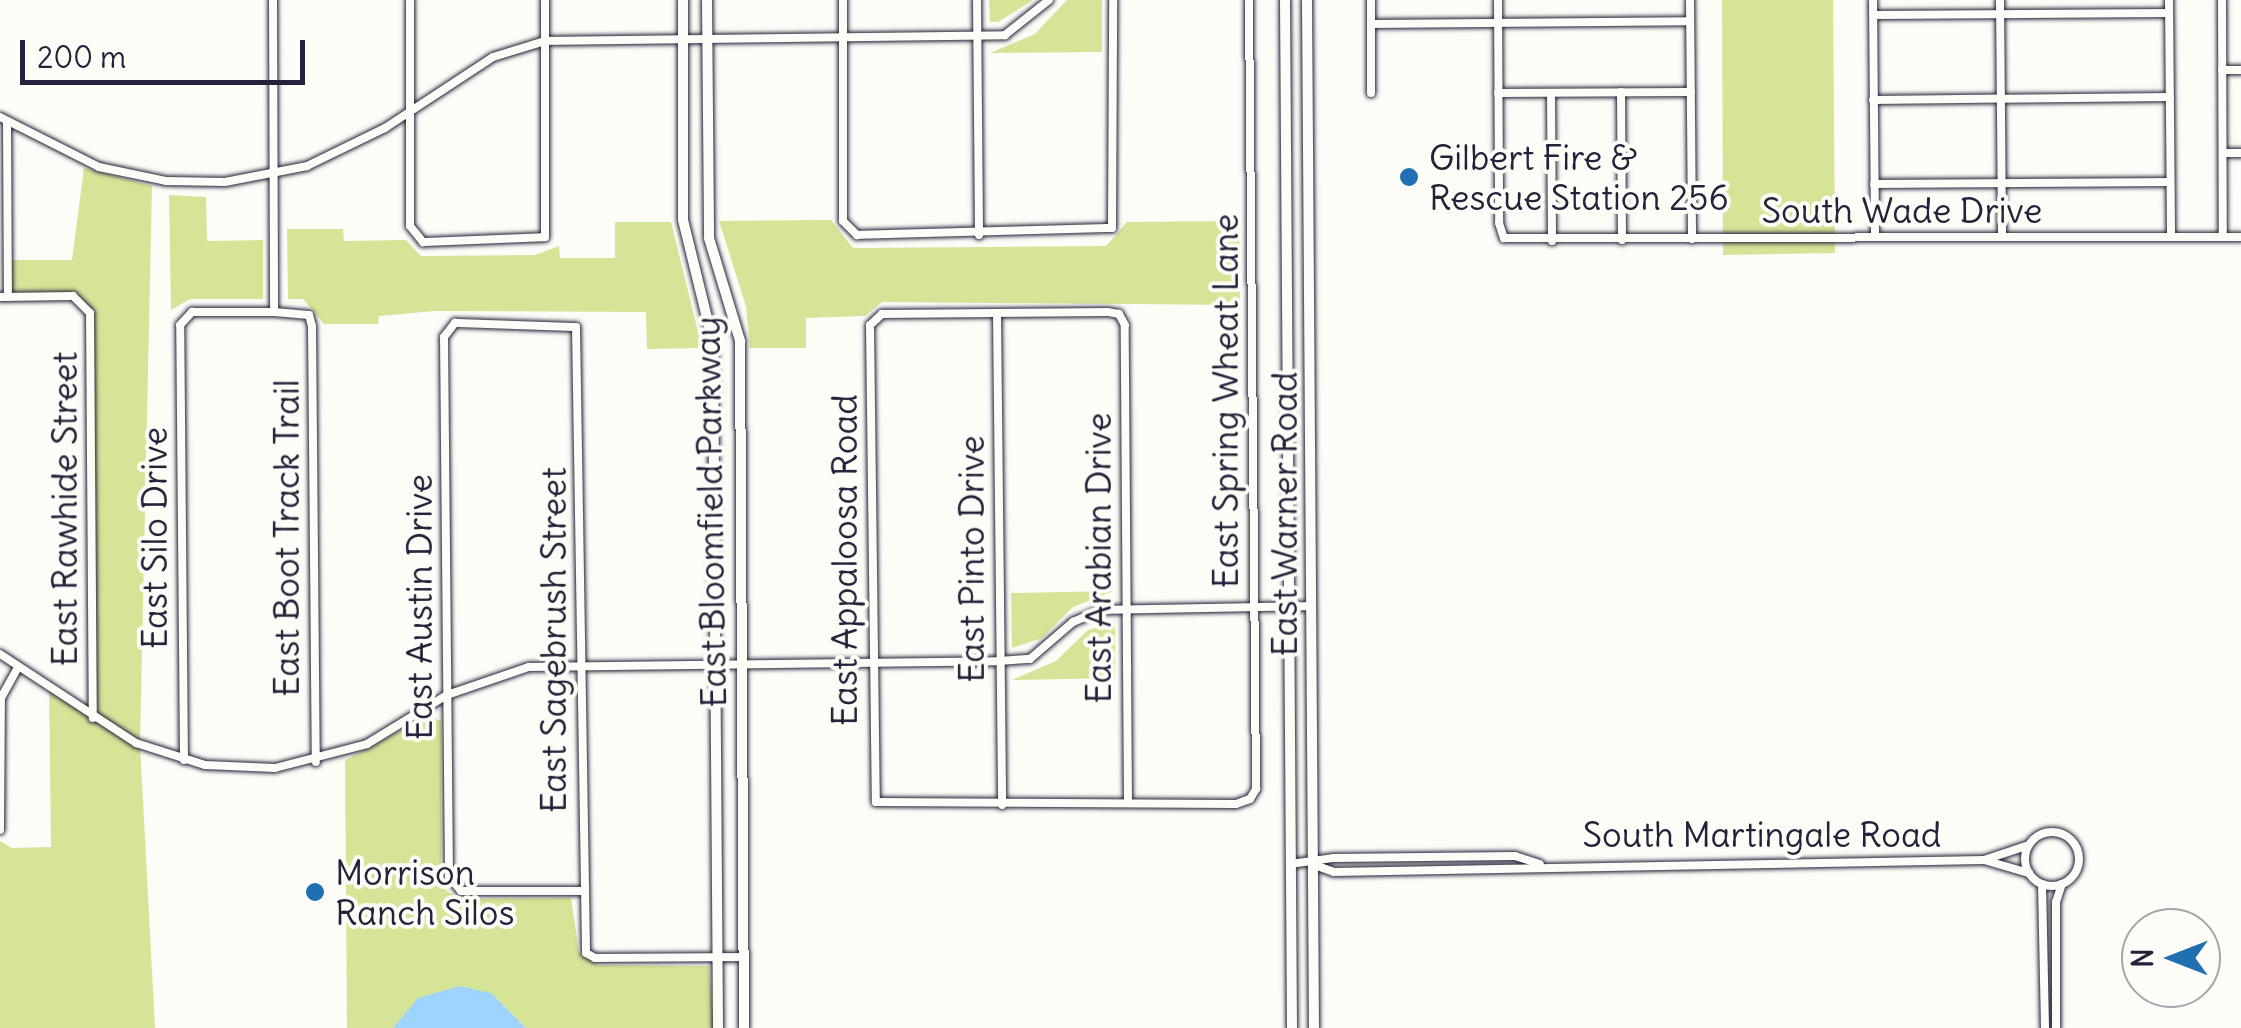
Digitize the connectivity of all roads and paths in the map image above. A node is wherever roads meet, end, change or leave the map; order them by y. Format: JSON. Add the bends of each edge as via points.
{"nodes":[{"id":1,"x":272,"y":0,"type":"edge"},
{"id":2,"x":410,"y":0,"type":"edge"},
{"id":3,"x":545,"y":0,"type":"edge"},
{"id":4,"x":682,"y":0,"type":"edge"},
{"id":5,"x":707,"y":0,"type":"edge"},
{"id":6,"x":842,"y":0,"type":"edge"},
{"id":7,"x":977,"y":0,"type":"edge"},
{"id":8,"x":1049,"y":0,"type":"edge"},
{"id":9,"x":1112,"y":0,"type":"edge"},
{"id":10,"x":1249,"y":0,"type":"edge"},
{"id":11,"x":1285,"y":0,"type":"edge"},
{"id":12,"x":1307,"y":0,"type":"edge"},
{"id":13,"x":1371,"y":0,"type":"edge"},
{"id":14,"x":1498,"y":0,"type":"edge"},
{"id":15,"x":1690,"y":0,"type":"edge"},
{"id":16,"x":1873,"y":0,"type":"edge"},
{"id":17,"x":2000,"y":0,"type":"edge"},
{"id":18,"x":2169,"y":0,"type":"edge"},
{"id":19,"x":2222,"y":0,"type":"edge"},
{"id":20,"x":2169,"y":12,"type":"junction"},
{"id":21,"x":2000,"y":14,"type":"junction"},
{"id":22,"x":1873,"y":15,"type":"junction"},
{"id":23,"x":1690,"y":21,"type":"junction"},
{"id":24,"x":1498,"y":23,"type":"junction"},
{"id":25,"x":1371,"y":24,"type":"junction"},
{"id":26,"x":843,"y":36,"type":"junction"},
{"id":27,"x":978,"y":36,"type":"junction"},
{"id":28,"x":683,"y":37,"type":"junction"},
{"id":29,"x":707,"y":38,"type":"junction"},
{"id":30,"x":545,"y":42,"type":"junction"},
{"id":31,"x":2222,"y":70,"type":"junction"},
{"id":32,"x":2241,"y":70,"type":"edge"},
{"id":33,"x":1621,"y":92,"type":"junction"},
{"id":34,"x":1691,"y":92,"type":"junction"},
{"id":35,"x":1371,"y":93,"type":"dead end"},
{"id":36,"x":1498,"y":93,"type":"junction"},
{"id":37,"x":1551,"y":93,"type":"junction"},
{"id":38,"x":2170,"y":98,"type":"junction"},
{"id":39,"x":2001,"y":99,"type":"junction"},
{"id":40,"x":1874,"y":100,"type":"junction"},
{"id":41,"x":410,"y":110,"type":"junction"},
{"id":42,"x":4,"y":120,"type":"edge"},
{"id":43,"x":2223,"y":153,"type":"junction"},
{"id":44,"x":2241,"y":153,"type":"edge"},
{"id":45,"x":274,"y":176,"type":"junction"},
{"id":46,"x":2170,"y":182,"type":"junction"},
{"id":47,"x":1874,"y":184,"type":"junction"},
{"id":48,"x":2002,"y":184,"type":"junction"},
{"id":49,"x":979,"y":235,"type":"junction"},
{"id":50,"x":2002,"y":236,"type":"junction"},
{"id":51,"x":2171,"y":237,"type":"junction"},
{"id":52,"x":2223,"y":237,"type":"junction"},
{"id":53,"x":2241,"y":237,"type":"edge"},
{"id":54,"x":1874,"y":238,"type":"junction"},
{"id":55,"x":1692,"y":239,"type":"junction"},
{"id":56,"x":1552,"y":240,"type":"junction"},
{"id":57,"x":1622,"y":240,"type":"junction"},
{"id":58,"x":1310,"y":251,"type":"junction"},
{"id":59,"x":1286,"y":252,"type":"junction"},
{"id":60,"x":4,"y":297,"type":"edge"},
{"id":61,"x":274,"y":312,"type":"junction"},
{"id":62,"x":997,"y":313,"type":"junction"},
{"id":63,"x":447,"y":328,"type":"joint"},
{"id":64,"x":1311,"y":606,"type":"junction"},
{"id":65,"x":1289,"y":607,"type":"junction"},
{"id":66,"x":1125,"y":608,"type":"junction"},
{"id":67,"x":1254,"y":608,"type":"junction"},
{"id":68,"x":0,"y":654,"type":"edge"},
{"id":69,"x":999,"y":661,"type":"junction"},
{"id":70,"x":872,"y":662,"type":"junction"},
{"id":71,"x":582,"y":664,"type":"junction"},
{"id":72,"x":717,"y":664,"type":"junction"},
{"id":73,"x":742,"y":664,"type":"junction"},
{"id":74,"x":18,"y":666,"type":"junction"},
{"id":75,"x":447,"y":695,"type":"junction"},
{"id":76,"x":93,"y":718,"type":"junction"},
{"id":77,"x":184,"y":760,"type":"junction"},
{"id":78,"x":316,"y":762,"type":"junction"},
{"id":79,"x":1128,"y":803,"type":"junction"},
{"id":80,"x":1002,"y":804,"type":"junction"},
{"id":81,"x":0,"y":830,"type":"edge"},
{"id":82,"x":2030,"y":844,"type":"junction"},
{"id":83,"x":1984,"y":860,"type":"junction"},
{"id":84,"x":1290,"y":864,"type":"junction"},
{"id":85,"x":1312,"y":864,"type":"junction"},
{"id":86,"x":1540,"y":864,"type":"junction"},
{"id":87,"x":2029,"y":873,"type":"junction"},
{"id":88,"x":2042,"y":884,"type":"junction"},
{"id":89,"x":2062,"y":884,"type":"junction"},
{"id":90,"x":582,"y":891,"type":"junction"},
{"id":91,"x":744,"y":957,"type":"junction"},
{"id":92,"x":718,"y":958,"type":"junction"},
{"id":93,"x":718,"y":1028,"type":"edge"},
{"id":94,"x":744,"y":1028,"type":"edge"},
{"id":95,"x":1292,"y":1028,"type":"edge"},
{"id":96,"x":1314,"y":1028,"type":"edge"},
{"id":97,"x":2045,"y":1028,"type":"edge"},
{"id":98,"x":2056,"y":1028,"type":"edge"}],
"edges":[{"from":1,"to":45,"type":"street"},
{"from":2,"to":41,"type":"street"},
{"from":3,"to":30,"type":"street"},
{"from":4,"to":28,"type":"main road","name":"East Bloomfield Parkway"},
{"from":5,"to":29,"type":"main road","name":"East Bloomfield Parkway"},
{"from":6,"to":26,"type":"street"},
{"from":7,"to":27,"type":"street"},
{"from":8,"to":27,"type":"street","via":[[1024,25]]},
{"from":9,"to":49,"type":"street","via":[[1112,228]]},
{"from":10,"to":67,"type":"street","name":"East Spring Wheat Lane"},
{"from":11,"to":59,"type":"main road","name":"East Warner Road"},
{"from":12,"to":58,"type":"main road","name":"East Warner Road"},
{"from":13,"to":25,"type":"street"},
{"from":14,"to":24,"type":"street"},
{"from":15,"to":23,"type":"street"},
{"from":16,"to":22,"type":"street"},
{"from":17,"to":21,"type":"street"},
{"from":18,"to":20,"type":"street"},
{"from":19,"to":31,"type":"street"},
{"from":20,"to":21,"type":"street"},
{"from":20,"to":38,"type":"street"},
{"from":21,"to":22,"type":"street"},
{"from":21,"to":39,"type":"street"},
{"from":22,"to":40,"type":"street"},
{"from":23,"to":24,"type":"street"},
{"from":23,"to":34,"type":"street"},
{"from":24,"to":25,"type":"street"},
{"from":24,"to":36,"type":"street"},
{"from":25,"to":35,"type":"street"},
{"from":26,"to":27,"type":"street"},
{"from":26,"to":29,"type":"street"},
{"from":26,"to":49,"type":"street","via":[[847,231]]},
{"from":27,"to":49,"type":"street"},
{"from":28,"to":29,"type":"street"},
{"from":28,"to":30,"type":"street"},
{"from":28,"to":72,"type":"main road","name":"East Bloomfield Parkway","via":[[684,237],[714,342]]},
{"from":29,"to":73,"type":"main road","name":"East Bloomfield Parkway","via":[[709,238],[740,340]]},
{"from":30,"to":41,"type":"street","via":[[493,57]]},
{"from":30,"to":41,"type":"street","via":[[544,237],[414,237]]},
{"from":31,"to":32,"type":"street"},
{"from":31,"to":43,"type":"street"},
{"from":33,"to":34,"type":"street"},
{"from":33,"to":37,"type":"street"},
{"from":33,"to":57,"type":"street"},
{"from":34,"to":55,"type":"street"},
{"from":36,"to":37,"type":"street"},
{"from":36,"to":56,"type":"street","name":"South Wade Drive","via":[[1504,238]]},
{"from":37,"to":56,"type":"street"},
{"from":38,"to":39,"type":"street"},
{"from":38,"to":46,"type":"street"},
{"from":39,"to":40,"type":"street"},
{"from":39,"to":48,"type":"street"},
{"from":40,"to":47,"type":"street"},
{"from":41,"to":45,"type":"street","via":[[307,166]]},
{"from":42,"to":45,"type":"street","via":[[99,167],[131,174],[205,183]]},
{"from":42,"to":60,"type":"street"},
{"from":43,"to":44,"type":"street"},
{"from":43,"to":52,"type":"street"},
{"from":45,"to":61,"type":"street"},
{"from":46,"to":48,"type":"street"},
{"from":46,"to":51,"type":"street"},
{"from":47,"to":48,"type":"street"},
{"from":47,"to":54,"type":"street"},
{"from":48,"to":50,"type":"street"},
{"from":50,"to":51,"type":"street","name":"South Wade Drive"},
{"from":50,"to":54,"type":"street","name":"South Wade Drive"},
{"from":51,"to":52,"type":"street","name":"South Wade Drive"},
{"from":52,"to":53,"type":"street","name":"South Wade Drive"},
{"from":54,"to":55,"type":"street","name":"South Wade Drive"},
{"from":55,"to":57,"type":"street","name":"South Wade Drive"},
{"from":56,"to":57,"type":"street","name":"South Wade Drive"},
{"from":58,"to":59,"type":"main road"},
{"from":58,"to":64,"type":"main road","name":"East Warner Road"},
{"from":59,"to":65,"type":"main road","name":"East Warner Road"},
{"from":60,"to":76,"type":"street","name":"East Rawhide Street","via":[[84,301],[90,313]]},
{"from":61,"to":77,"type":"street","name":"East Silo Drive","via":[[184,316]]},
{"from":61,"to":78,"type":"street","name":"East Boot Track Trail","via":[[309,315]]},
{"from":62,"to":66,"type":"street","name":"East Arabian Drive","via":[[1119,314],[1125,325]]},
{"from":62,"to":69,"type":"street","name":"East Pinto Drive"},
{"from":62,"to":70,"type":"street","name":"East Appaloosa Road","via":[[874,318]]},
{"from":63,"to":71,"type":"street","name":"East Sagebrush Street","via":[[562,322],[576,327]]},
{"from":63,"to":75,"type":"street","name":"East Austin Drive"},
{"from":64,"to":65,"type":"street"},
{"from":64,"to":85,"type":"main road","name":"East Warner Road"},
{"from":65,"to":67,"type":"street"},
{"from":65,"to":84,"type":"main road","name":"East Warner Road"},
{"from":66,"to":67,"type":"street"},
{"from":66,"to":69,"type":"street","via":[[1085,614],[1030,658]]},
{"from":66,"to":79,"type":"street","name":"East Arabian Drive"},
{"from":67,"to":79,"type":"street","name":"East Spring Wheat Lane","via":[[1256,790],[1250,799]]},
{"from":68,"to":74,"type":"street"},
{"from":69,"to":70,"type":"street"},
{"from":69,"to":80,"type":"street","name":"East Pinto Drive"},
{"from":70,"to":73,"type":"street"},
{"from":70,"to":80,"type":"street","name":"East Appaloosa Road","via":[[876,802]]},
{"from":71,"to":72,"type":"street"},
{"from":71,"to":75,"type":"street","via":[[529,667]]},
{"from":71,"to":90,"type":"street","name":"East Sagebrush Street"},
{"from":72,"to":73,"type":"street"},
{"from":72,"to":92,"type":"main road","name":"East Bloomfield Parkway"},
{"from":73,"to":91,"type":"main road","name":"East Bloomfield Parkway"},
{"from":74,"to":76,"type":"street"},
{"from":74,"to":81,"type":"street","via":[[1,698]]},
{"from":75,"to":78,"type":"street","via":[[390,733]]},
{"from":75,"to":90,"type":"street","name":"East Austin Drive","via":[[452,887]]},
{"from":76,"to":77,"type":"street"},
{"from":77,"to":78,"type":"street","via":[[246,769]]},
{"from":79,"to":80,"type":"street"},
{"from":82,"to":83,"type":"street","name":"South Martingale Road"},
{"from":82,"to":87,"type":"street"},
{"from":82,"to":89,"type":"street","via":[[2052,832],[2069,839],[2078,863]]},
{"from":83,"to":86,"type":"street","name":"South Martingale Road"},
{"from":83,"to":87,"type":"street","name":"South Martingale Road"},
{"from":84,"to":85,"type":"street","name":"South Martingale Road"},
{"from":84,"to":95,"type":"main road","name":"East Warner Road"},
{"from":85,"to":86,"type":"street","name":"South Martingale Road","via":[[1333,858],[1495,856]]},
{"from":85,"to":86,"type":"street","name":"South Martingale Road","via":[[1354,872],[1514,871]]},
{"from":85,"to":96,"type":"main road","name":"East Warner Road"},
{"from":87,"to":88,"type":"street"},
{"from":88,"to":89,"type":"street"},
{"from":88,"to":97,"type":"street"},
{"from":89,"to":98,"type":"street","via":[[2056,902]]},
{"from":90,"to":92,"type":"street","name":"East Sagebrush Street","via":[[586,953],[594,958]]},
{"from":91,"to":92,"type":"street"},
{"from":91,"to":94,"type":"main road","name":"East Bloomfield Parkway"},
{"from":92,"to":93,"type":"main road","name":"East Bloomfield Parkway"}]}
